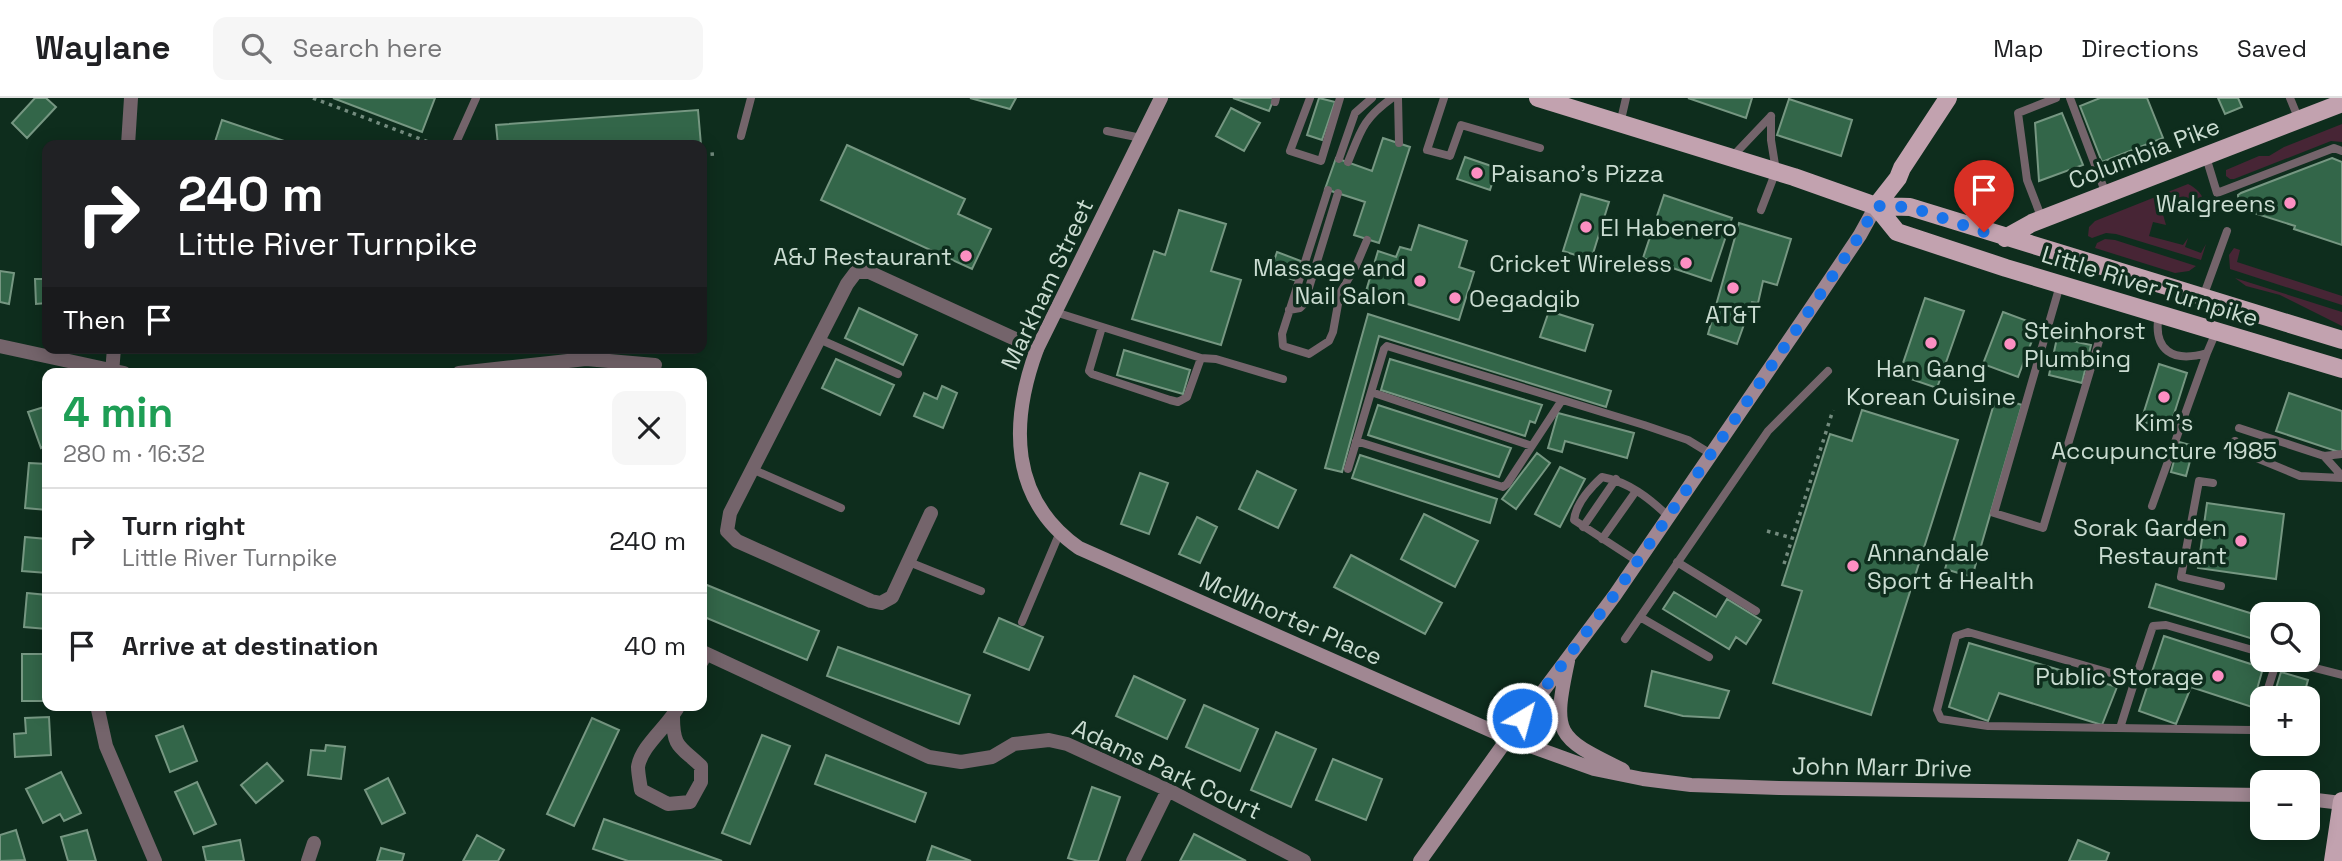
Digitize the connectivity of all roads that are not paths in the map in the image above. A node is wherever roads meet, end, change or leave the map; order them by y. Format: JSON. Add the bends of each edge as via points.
{"nodes":[{"id":1,"x":131,"y":98,"type":"edge"},
{"id":2,"x":476,"y":98,"type":"edge"},
{"id":3,"x":751,"y":98,"type":"edge"},
{"id":4,"x":1161,"y":98,"type":"edge"},
{"id":5,"x":1310,"y":98,"type":"edge"},
{"id":6,"x":1340,"y":98,"type":"edge"},
{"id":7,"x":1372,"y":98,"type":"edge"},
{"id":8,"x":1392,"y":98,"type":"edge"},
{"id":9,"x":1398,"y":98,"type":"edge"},
{"id":10,"x":1444,"y":98,"type":"edge"},
{"id":11,"x":1626,"y":98,"type":"edge"},
{"id":12,"x":1948,"y":98,"type":"edge"},
{"id":13,"x":2056,"y":98,"type":"edge"},
{"id":14,"x":2070,"y":98,"type":"edge"},
{"id":15,"x":2290,"y":98,"type":"edge"},
{"id":16,"x":1549,"y":100,"type":"edge"},
{"id":17,"x":2342,"y":103,"type":"edge"},
{"id":18,"x":2299,"y":120,"type":"junction"},
{"id":19,"x":1620,"y":124,"type":"junction"},
{"id":20,"x":1107,"y":131,"type":"dead end"},
{"id":21,"x":740,"y":136,"type":"dead end"},
{"id":22,"x":1141,"y":138,"type":"junction"},
{"id":23,"x":128,"y":140,"type":"edge"},
{"id":24,"x":457,"y":140,"type":"edge"},
{"id":25,"x":1399,"y":143,"type":"dead end"},
{"id":26,"x":1540,"y":148,"type":"dead end"},
{"id":27,"x":2342,"y":151,"type":"edge"},
{"id":28,"x":2206,"y":156,"type":"junction"},
{"id":29,"x":1732,"y":158,"type":"junction"},
{"id":30,"x":1776,"y":171,"type":"junction"},
{"id":31,"x":1328,"y":190,"type":"dead end"},
{"id":32,"x":1338,"y":193,"type":"dead end"},
{"id":33,"x":2106,"y":194,"type":"junction"},
{"id":34,"x":1876,"y":206,"type":"junction"},
{"id":35,"x":1761,"y":210,"type":"dead end"},
{"id":36,"x":2042,"y":219,"type":"junction"},
{"id":37,"x":2227,"y":231,"type":"dead end"},
{"id":38,"x":2005,"y":238,"type":"junction"},
{"id":39,"x":1367,"y":240,"type":"dead end"},
{"id":40,"x":2060,"y":284,"type":"junction"},
{"id":41,"x":2203,"y":297,"type":"junction"},
{"id":42,"x":1289,"y":310,"type":"junction"},
{"id":43,"x":1055,"y":313,"type":"junction"},
{"id":44,"x":2159,"y":313,"type":"junction"},
{"id":45,"x":1102,"y":327,"type":"junction"},
{"id":46,"x":2102,"y":331,"type":"dead end"},
{"id":47,"x":2216,"y":331,"type":"junction"},
{"id":48,"x":819,"y":339,"type":"junction"},
{"id":49,"x":2342,"y":340,"type":"edge"},
{"id":50,"x":0,"y":346,"type":"edge"},
{"id":51,"x":1037,"y":349,"type":"junction"},
{"id":52,"x":2207,"y":353,"type":"junction"},
{"id":53,"x":1201,"y":358,"type":"junction"},
{"id":54,"x":655,"y":365,"type":"dead end"},
{"id":55,"x":98,"y":368,"type":"edge"},
{"id":56,"x":504,"y":368,"type":"edge"},
{"id":57,"x":2342,"y":369,"type":"edge"},
{"id":58,"x":1828,"y":371,"type":"dead end"},
{"id":59,"x":898,"y":374,"type":"dead end"},
{"id":60,"x":1283,"y":379,"type":"dead end"},
{"id":61,"x":1371,"y":392,"type":"junction"},
{"id":62,"x":1562,"y":400,"type":"junction"},
{"id":63,"x":2239,"y":428,"type":"dead end"},
{"id":64,"x":2235,"y":440,"type":"dead end"},
{"id":65,"x":1356,"y":441,"type":"junction"},
{"id":66,"x":1532,"y":446,"type":"junction"},
{"id":67,"x":1711,"y":454,"type":"junction"},
{"id":68,"x":2342,"y":454,"type":"edge"},
{"id":69,"x":2324,"y":456,"type":"junction"},
{"id":70,"x":752,"y":469,"type":"junction"},
{"id":71,"x":1348,"y":469,"type":"dead end"},
{"id":72,"x":2342,"y":477,"type":"edge"},
{"id":73,"x":1616,"y":479,"type":"junction"},
{"id":74,"x":2213,"y":483,"type":"dead end"},
{"id":75,"x":1636,"y":491,"type":"junction"},
{"id":76,"x":2152,"y":506,"type":"dead end"},
{"id":77,"x":841,"y":508,"type":"dead end"},
{"id":78,"x":931,"y":513,"type":"dead end"},
{"id":79,"x":1668,"y":516,"type":"junction"},
{"id":80,"x":1583,"y":527,"type":"junction"},
{"id":81,"x":1060,"y":532,"type":"junction"},
{"id":82,"x":1602,"y":539,"type":"junction"},
{"id":83,"x":909,"y":562,"type":"junction"},
{"id":84,"x":1637,"y":562,"type":"junction"},
{"id":85,"x":1677,"y":562,"type":"junction"},
{"id":86,"x":2221,"y":586,"type":"dead end"},
{"id":87,"x":981,"y":591,"type":"dead end"},
{"id":88,"x":1756,"y":611,"type":"dead end"},
{"id":89,"x":1640,"y":617,"type":"junction"},
{"id":90,"x":1022,"y":622,"type":"dead end"},
{"id":91,"x":1625,"y":639,"type":"dead end"},
{"id":92,"x":2250,"y":649,"type":"edge"},
{"id":93,"x":707,"y":654,"type":"edge"},
{"id":94,"x":1569,"y":657,"type":"junction"},
{"id":95,"x":1709,"y":657,"type":"dead end"},
{"id":96,"x":2320,"y":669,"type":"edge"},
{"id":97,"x":2342,"y":675,"type":"edge"},
{"id":98,"x":2135,"y":680,"type":"junction"},
{"id":99,"x":98,"y":711,"type":"edge"},
{"id":100,"x":676,"y":711,"type":"edge"},
{"id":101,"x":2120,"y":728,"type":"junction"},
{"id":102,"x":2250,"y":730,"type":"edge"},
{"id":103,"x":1508,"y":738,"type":"junction"},
{"id":104,"x":1643,"y":779,"type":"junction"},
{"id":105,"x":1168,"y":790,"type":"junction"},
{"id":106,"x":2250,"y":796,"type":"edge"},
{"id":107,"x":2320,"y":800,"type":"edge"},
{"id":108,"x":2342,"y":802,"type":"edge"},
{"id":109,"x":314,"y":843,"type":"dead end"},
{"id":110,"x":155,"y":861,"type":"edge"},
{"id":111,"x":308,"y":861,"type":"edge"},
{"id":112,"x":1133,"y":861,"type":"edge"},
{"id":113,"x":1304,"y":861,"type":"edge"},
{"id":114,"x":1420,"y":861,"type":"edge"},
{"id":115,"x":2333,"y":861,"type":"edge"}],
"edges":[{"from":1,"to":23,"type":"street"},
{"from":2,"to":24,"type":"lane"},
{"from":3,"to":21,"type":"lane"},
{"from":4,"to":22,"type":"street","name":"Markham Street"},
{"from":5,"to":6,"type":"lane","via":[[1290,151],[1321,161]]},
{"from":7,"to":8,"type":"lane","via":[[1355,113],[1344,160],[1364,123]]},
{"from":9,"to":25,"type":"lane"},
{"from":10,"to":26,"type":"lane","via":[[1427,150],[1450,156],[1461,125]]},
{"from":11,"to":19,"type":"lane"},
{"from":12,"to":34,"type":"main road"},
{"from":13,"to":36,"type":"lane","via":[[2018,113],[2027,180]]},
{"from":14,"to":33,"type":"lane"},
{"from":15,"to":18,"type":"lane"},
{"from":16,"to":19,"type":"main road","name":"Little River Turnpike"},
{"from":17,"to":18,"type":"main road","name":"Columbia Pike"},
{"from":18,"to":28,"type":"main road","name":"Columbia Pike"},
{"from":19,"to":29,"type":"main road","name":"Little River Turnpike"},
{"from":20,"to":22,"type":"lane"},
{"from":22,"to":43,"type":"street","name":"Markham Street"},
{"from":27,"to":28,"type":"lane","via":[[2334,148],[2217,193]]},
{"from":28,"to":33,"type":"main road","name":"Columbia Pike"},
{"from":29,"to":30,"type":"main road","name":"Little River Turnpike"},
{"from":29,"to":30,"type":"lane","via":[[1771,116]]},
{"from":30,"to":34,"type":"main road","name":"Little River Turnpike"},
{"from":30,"to":35,"type":"lane"},
{"from":31,"to":42,"type":"lane"},
{"from":32,"to":42,"type":"lane","via":[[1304,304]]},
{"from":33,"to":36,"type":"main road","name":"Columbia Pike"},
{"from":34,"to":38,"type":"main road","name":"Little River Turnpike","via":[[1910,207]]},
{"from":34,"to":40,"type":"main road","name":"Little River Turnpike","via":[[1897,232]]},
{"from":34,"to":67,"type":"street"},
{"from":36,"to":38,"type":"main road","name":"Columbia Pike"},
{"from":37,"to":41,"type":"lane"},
{"from":38,"to":41,"type":"main road","name":"Little River Turnpike"},
{"from":39,"to":42,"type":"lane","via":[[1339,293],[1333,332],[1324,346],[1309,354],[1283,346]]},
{"from":40,"to":44,"type":"main road","name":"Little River Turnpike"},
{"from":40,"to":46,"type":"lane","via":[[1994,513],[2043,528]]},
{"from":41,"to":49,"type":"main road","name":"Little River Turnpike"},
{"from":43,"to":45,"type":"lane"},
{"from":43,"to":51,"type":"street","name":"Markham Street"},
{"from":44,"to":47,"type":"main road","name":"Little River Turnpike"},
{"from":44,"to":52,"type":"lane","via":[[2156,330],[2164,347],[2184,358]]},
{"from":45,"to":53,"type":"lane"},
{"from":45,"to":53,"type":"lane","via":[[1089,371],[1170,400],[1187,397]]},
{"from":47,"to":52,"type":"lane"},
{"from":47,"to":57,"type":"main road","name":"Little River Turnpike"},
{"from":48,"to":51,"type":"street","via":[[849,279],[860,270]]},
{"from":48,"to":59,"type":"lane"},
{"from":48,"to":70,"type":"street"},
{"from":50,"to":55,"type":"street"},
{"from":51,"to":81,"type":"street","name":"Markham Street","via":[[1023,391],[1021,459],[1037,503]]},
{"from":52,"to":76,"type":"lane"},
{"from":53,"to":60,"type":"lane"},
{"from":54,"to":56,"type":"street","via":[[586,359]]},
{"from":58,"to":85,"type":"lane","via":[[1768,431]]},
{"from":61,"to":62,"type":"lane","via":[[1387,346]]},
{"from":61,"to":65,"type":"lane"},
{"from":61,"to":66,"type":"lane"},
{"from":62,"to":66,"type":"lane"},
{"from":62,"to":67,"type":"lane","via":[[1688,440]]},
{"from":63,"to":69,"type":"lane"},
{"from":64,"to":72,"type":"lane","via":[[2237,450],[2300,476]]},
{"from":65,"to":66,"type":"lane","via":[[1503,487]]},
{"from":65,"to":71,"type":"lane"},
{"from":67,"to":79,"type":"street"},
{"from":68,"to":69,"type":"lane"},
{"from":69,"to":72,"type":"lane"},
{"from":70,"to":77,"type":"lane"},
{"from":70,"to":83,"type":"street","via":[[728,520],[727,531],[737,541],[881,603],[892,597]]},
{"from":73,"to":75,"type":"lane"},
{"from":73,"to":80,"type":"lane"},
{"from":73,"to":80,"type":"lane","via":[[1602,477],[1590,488],[1575,512],[1574,520]]},
{"from":74,"to":86,"type":"lane","via":[[2199,481],[2180,577]]},
{"from":75,"to":79,"type":"lane"},
{"from":75,"to":82,"type":"lane"},
{"from":78,"to":83,"type":"street"},
{"from":79,"to":84,"type":"street"},
{"from":80,"to":82,"type":"lane"},
{"from":81,"to":90,"type":"lane"},
{"from":81,"to":103,"type":"street","name":"McWhorter Place","via":[[1093,556]]},
{"from":82,"to":84,"type":"lane"},
{"from":83,"to":87,"type":"lane"},
{"from":84,"to":94,"type":"street"},
{"from":85,"to":88,"type":"lane"},
{"from":85,"to":89,"type":"lane"},
{"from":89,"to":91,"type":"lane"},
{"from":89,"to":95,"type":"lane"},
{"from":92,"to":98,"type":"lane","via":[[2166,625],[2153,626]]},
{"from":93,"to":105,"type":"street","name":"Adams Park Court","via":[[929,757],[961,762],[992,757],[1014,744],[1049,740]]},
{"from":94,"to":103,"type":"street"},
{"from":94,"to":104,"type":"street","via":[[1559,709],[1567,736],[1583,750]]},
{"from":96,"to":97,"type":"lane"},
{"from":98,"to":101,"type":"lane"},
{"from":98,"to":101,"type":"lane","via":[[1968,632],[1956,636],[1937,710],[1941,719],[1988,726]]},
{"from":99,"to":110,"type":"street","via":[[106,746]]},
{"from":100,"to":100,"type":"street","via":[[651,741],[638,766],[641,790],[668,804],[690,802],[701,782],[701,765],[673,737]]},
{"from":101,"to":102,"type":"lane"},
{"from":103,"to":104,"type":"street","name":"John Marr Drive","via":[[1594,769]]},
{"from":103,"to":114,"type":"street"},
{"from":104,"to":106,"type":"street","name":"John Marr Drive","via":[[1779,788]]},
{"from":105,"to":112,"type":"street"},
{"from":105,"to":113,"type":"street","name":"Adams Park Court"},
{"from":107,"to":108,"type":"street"},
{"from":108,"to":115,"type":"main road"},
{"from":109,"to":111,"type":"street"}]}
